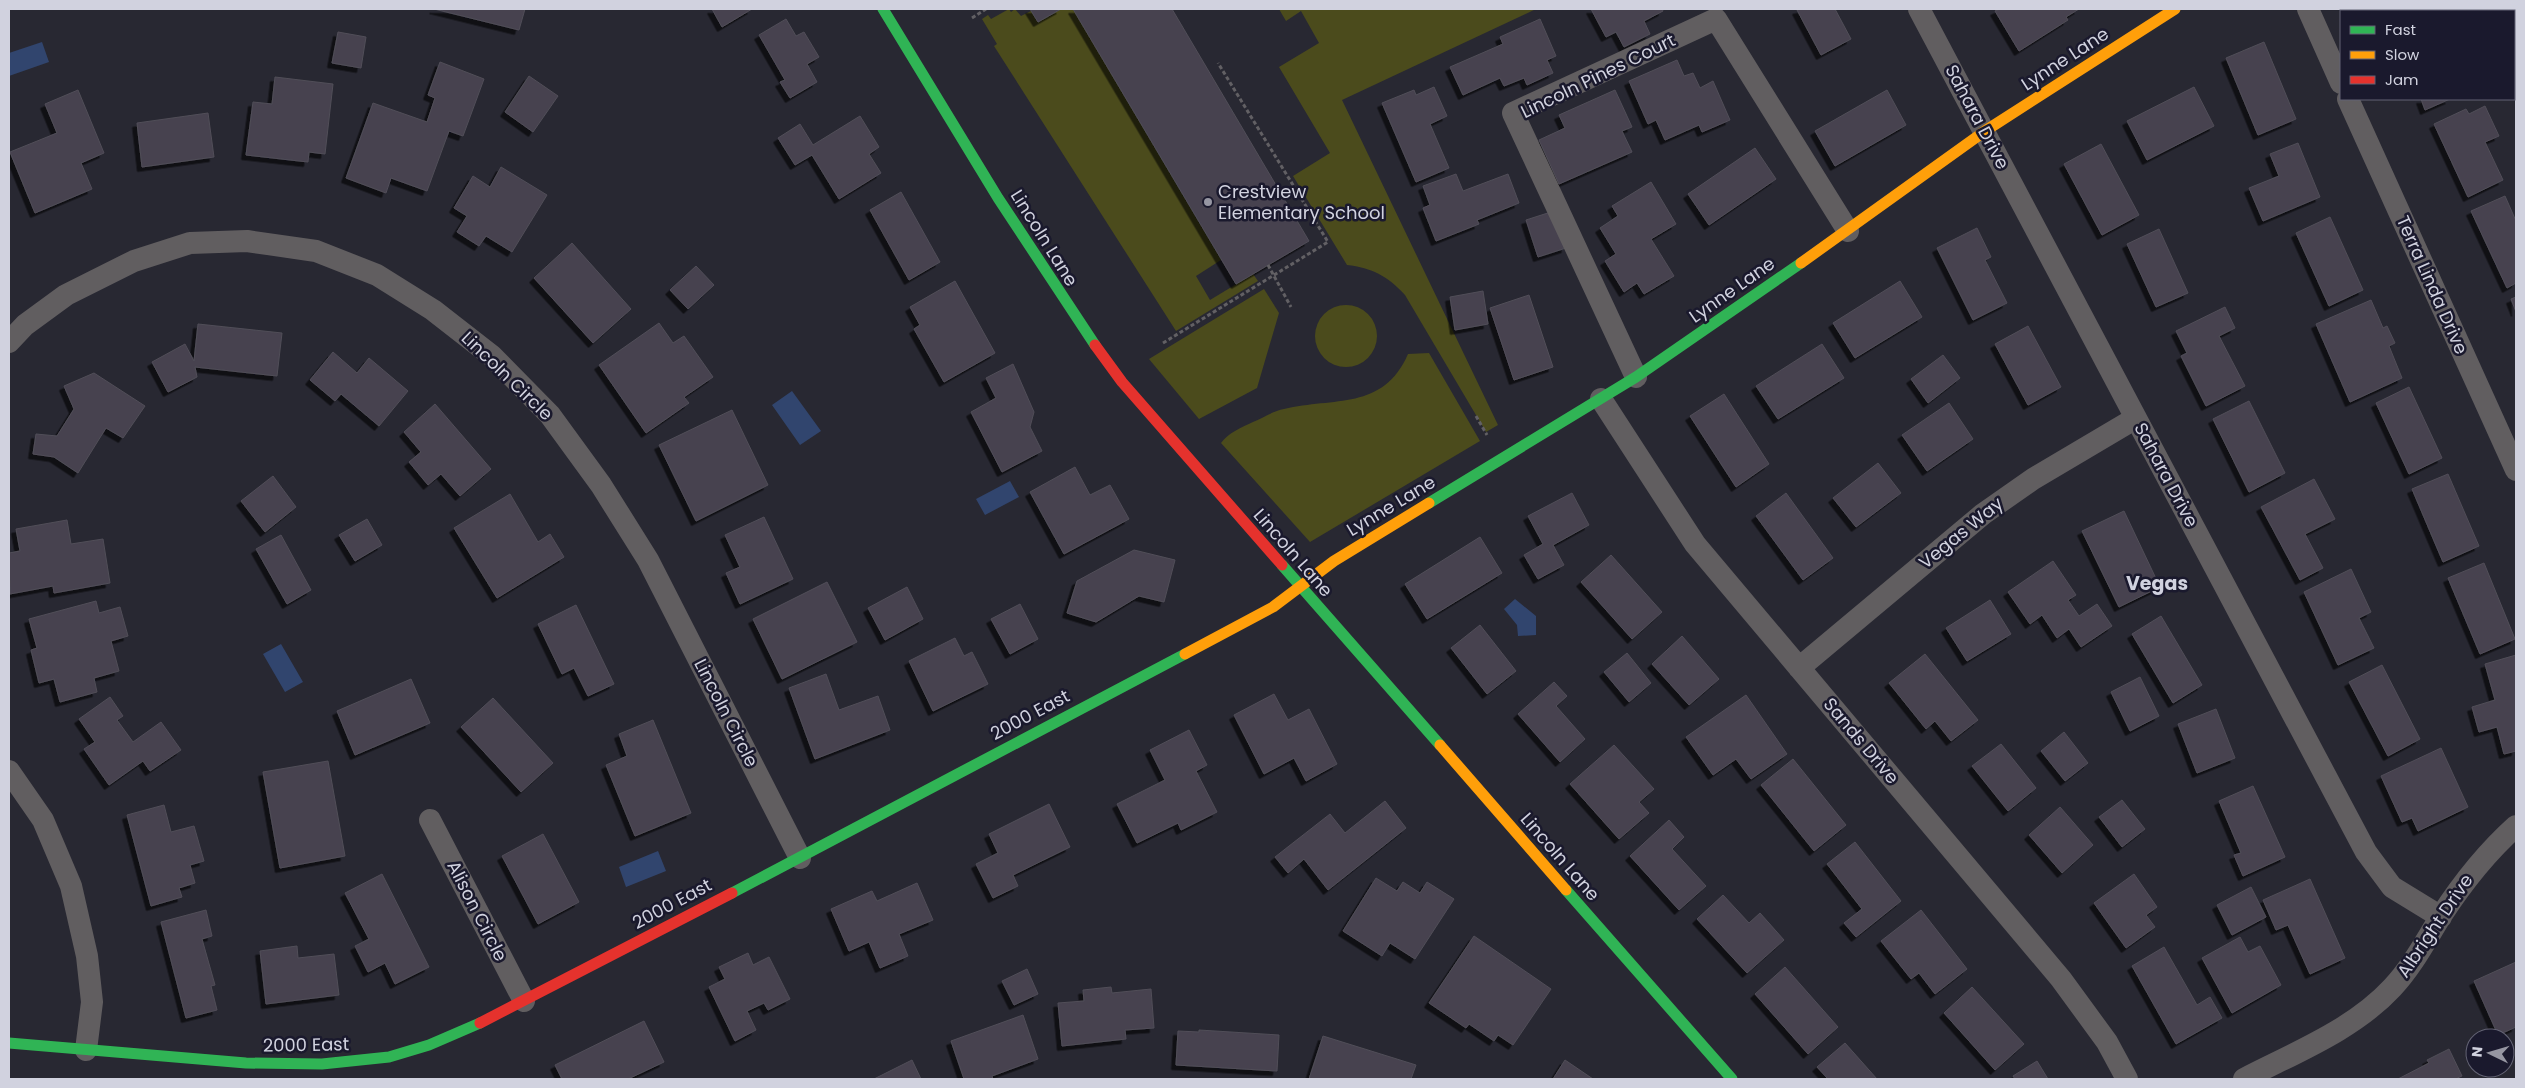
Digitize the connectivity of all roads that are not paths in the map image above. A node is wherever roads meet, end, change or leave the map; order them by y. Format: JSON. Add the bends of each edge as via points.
{"nodes":[{"id":1,"x":883,"y":9,"type":"edge"},
{"id":2,"x":1919,"y":9,"type":"edge"},
{"id":3,"x":2176,"y":9,"type":"edge"},
{"id":4,"x":2308,"y":9,"type":"edge"},
{"id":5,"x":2340,"y":81,"type":"edge"},
{"id":6,"x":2348,"y":100,"type":"edge"},
{"id":7,"x":1985,"y":131,"type":"junction"},
{"id":8,"x":1848,"y":231,"type":"junction"},
{"id":9,"x":9,"y":342,"type":"edge"},
{"id":10,"x":1636,"y":377,"type":"junction"},
{"id":11,"x":1601,"y":400,"type":"junction"},
{"id":12,"x":2136,"y":418,"type":"junction"},
{"id":13,"x":2516,"y":470,"type":"edge"},
{"id":14,"x":1300,"y":587,"type":"junction"},
{"id":15,"x":1800,"y":668,"type":"junction"},
{"id":16,"x":9,"y":771,"type":"edge"},
{"id":17,"x":430,"y":820,"type":"dead end"},
{"id":18,"x":2516,"y":826,"type":"edge"},
{"id":19,"x":800,"y":858,"type":"junction"},
{"id":20,"x":2441,"y":917,"type":"junction"},
{"id":21,"x":524,"y":1001,"type":"junction"},
{"id":22,"x":9,"y":1043,"type":"edge"},
{"id":23,"x":86,"y":1050,"type":"junction"},
{"id":24,"x":1732,"y":1079,"type":"edge"},
{"id":25,"x":2126,"y":1079,"type":"edge"},
{"id":26,"x":2244,"y":1079,"type":"edge"}],
"edges":[{"from":1,"to":14,"type":"street","name":"Lincoln Lane","via":[[1085,334],[1140,403]]},
{"from":2,"to":7,"type":"street","name":"Sahara Drive"},
{"from":3,"to":7,"type":"street","name":"Lynne Lane"},
{"from":4,"to":5,"type":"street"},
{"from":6,"to":13,"type":"street","name":"Terra Linda Drive"},
{"from":7,"to":8,"type":"street","name":"Lynne Lane"},
{"from":7,"to":12,"type":"street","name":"Sahara Drive"},
{"from":8,"to":10,"type":"street","name":"Lynne Lane"},
{"from":8,"to":10,"type":"street","name":"Lincoln Pines Court","via":[[1716,19],[1513,113]]},
{"from":9,"to":19,"type":"street","name":"Lincoln Circle","via":[[26,325],[66,296],[134,261],[190,243],[247,240],[316,251],[377,275],[433,310],[492,356],[550,415],[601,485],[648,560]]},
{"from":10,"to":11,"type":"street","name":"Lynne Lane"},
{"from":11,"to":14,"type":"street","name":"Lynne Lane","via":[[1334,561]]},
{"from":11,"to":15,"type":"street","name":"Sands Drive","via":[[1687,533]]},
{"from":12,"to":15,"type":"street","name":"Vegas Way","via":[[2033,478],[1983,514]]},
{"from":12,"to":20,"type":"street","name":"Sahara Drive","via":[[2374,865],[2392,887]]},
{"from":14,"to":19,"type":"street","name":"2000 East","via":[[1273,607]]},
{"from":14,"to":24,"type":"street","name":"Lincoln Lane"},
{"from":15,"to":25,"type":"street","name":"Sands Drive","via":[[2061,979],[2107,1042]]},
{"from":16,"to":23,"type":"street","via":[[43,820],[71,886],[87,956],[92,1002]]},
{"from":17,"to":21,"type":"street","name":"Alison Circle"},
{"from":18,"to":20,"type":"street","name":"Albright Drive","via":[[2475,867]]},
{"from":19,"to":21,"type":"street","name":"2000 East"},
{"from":20,"to":26,"type":"street","name":"Albright Drive","via":[[2406,973],[2377,1003],[2342,1026]]},
{"from":21,"to":23,"type":"street","name":"2000 East","via":[[430,1045],[389,1057],[348,1063],[256,1064]]},
{"from":22,"to":23,"type":"street","name":"2000 East"}]}
